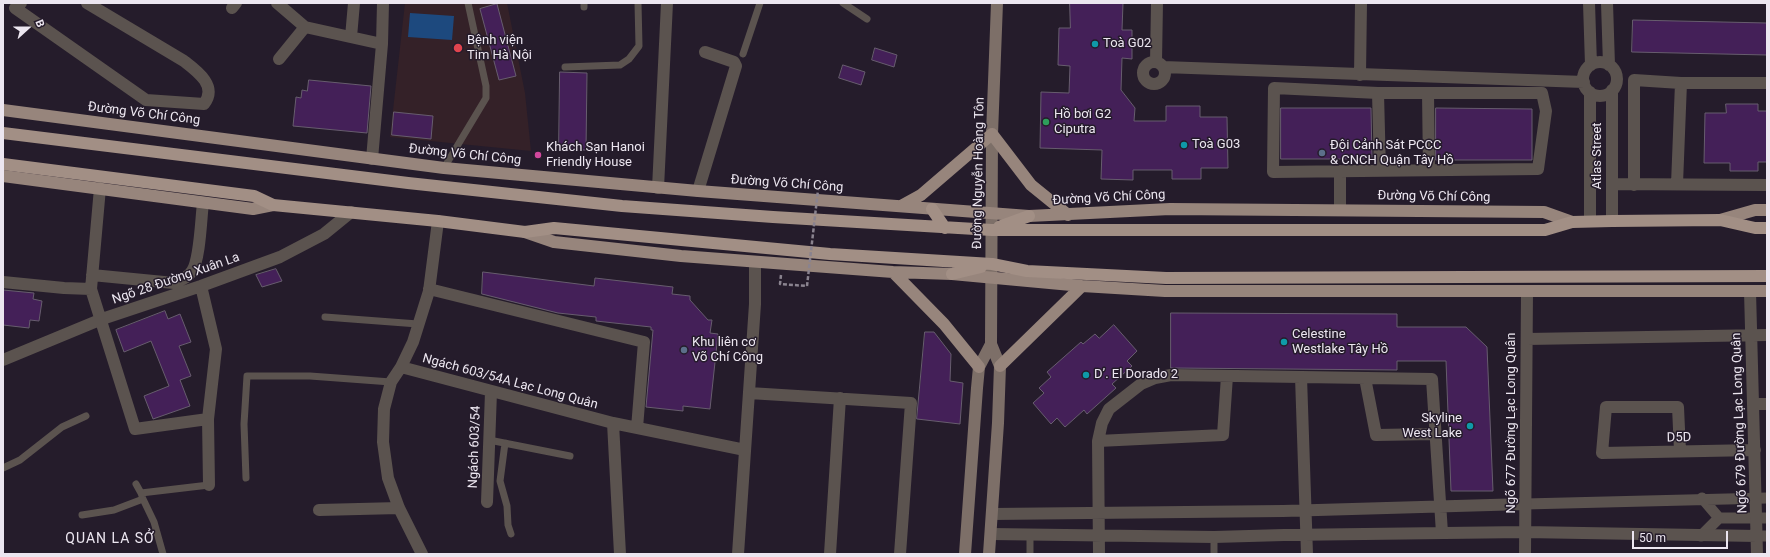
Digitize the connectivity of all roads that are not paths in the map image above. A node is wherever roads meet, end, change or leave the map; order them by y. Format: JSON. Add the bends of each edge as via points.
{"nodes":[{"id":1,"x":21,"y":3,"type":"edge"},
{"id":2,"x":87,"y":3,"type":"edge"},
{"id":3,"x":277,"y":3,"type":"edge"},
{"id":4,"x":354,"y":3,"type":"edge"},
{"id":5,"x":383,"y":3,"type":"edge"},
{"id":6,"x":468,"y":3,"type":"edge"},
{"id":7,"x":638,"y":3,"type":"edge"},
{"id":8,"x":667,"y":3,"type":"edge"},
{"id":9,"x":760,"y":3,"type":"edge"},
{"id":10,"x":843,"y":3,"type":"edge"},
{"id":11,"x":997,"y":3,"type":"edge"},
{"id":12,"x":1157,"y":3,"type":"edge"},
{"id":13,"x":1360,"y":3,"type":"edge"},
{"id":14,"x":1589,"y":3,"type":"edge"},
{"id":15,"x":1599,"y":3,"type":"edge"},
{"id":16,"x":1606,"y":3,"type":"edge"},
{"id":17,"x":867,"y":18,"type":"dead end"},
{"id":18,"x":305,"y":27,"type":"junction"},
{"id":19,"x":351,"y":37,"type":"junction"},
{"id":20,"x":382,"y":44,"type":"junction"},
{"id":21,"x":704,"y":52,"type":"dead end"},
{"id":22,"x":743,"y":54,"type":"dead end"},
{"id":23,"x":279,"y":59,"type":"dead end"},
{"id":24,"x":1609,"y":64,"type":"junction"},
{"id":25,"x":1591,"y":65,"type":"junction"},
{"id":26,"x":565,"y":67,"type":"dead end"},
{"id":27,"x":1360,"y":75,"type":"junction"},
{"id":28,"x":1681,"y":83,"type":"junction"},
{"id":29,"x":1767,"y":83,"type":"edge"},
{"id":30,"x":1587,"y":87,"type":"junction"},
{"id":31,"x":1612,"y":90,"type":"junction"},
{"id":32,"x":1378,"y":93,"type":"junction"},
{"id":33,"x":1428,"y":93,"type":"junction"},
{"id":34,"x":3,"y":110,"type":"edge"},
{"id":35,"x":3,"y":132,"type":"edge"},
{"id":36,"x":992,"y":134,"type":"junction"},
{"id":37,"x":372,"y":158,"type":"junction"},
{"id":38,"x":3,"y":164,"type":"edge"},
{"id":39,"x":444,"y":168,"type":"junction"},
{"id":40,"x":1428,"y":170,"type":"junction"},
{"id":41,"x":1340,"y":171,"type":"junction"},
{"id":42,"x":1380,"y":171,"type":"junction"},
{"id":43,"x":3,"y":176,"type":"edge"},
{"id":44,"x":1612,"y":184,"type":"junction"},
{"id":45,"x":1634,"y":184,"type":"junction"},
{"id":46,"x":1677,"y":184,"type":"junction"},
{"id":47,"x":1767,"y":185,"type":"edge"},
{"id":48,"x":100,"y":188,"type":"junction"},
{"id":49,"x":658,"y":188,"type":"junction"},
{"id":50,"x":698,"y":191,"type":"junction"},
{"id":51,"x":203,"y":203,"type":"junction"},
{"id":52,"x":272,"y":205,"type":"junction"},
{"id":53,"x":900,"y":206,"type":"junction"},
{"id":54,"x":932,"y":209,"type":"junction"},
{"id":55,"x":1340,"y":210,"type":"junction"},
{"id":56,"x":1767,"y":210,"type":"edge"},
{"id":57,"x":351,"y":212,"type":"junction"},
{"id":58,"x":992,"y":213,"type":"junction"},
{"id":59,"x":1068,"y":215,"type":"junction"},
{"id":60,"x":1029,"y":216,"type":"junction"},
{"id":61,"x":1720,"y":220,"type":"junction"},
{"id":62,"x":438,"y":221,"type":"junction"},
{"id":63,"x":1590,"y":221,"type":"junction"},
{"id":64,"x":1612,"y":221,"type":"junction"},
{"id":65,"x":1572,"y":222,"type":"junction"},
{"id":66,"x":945,"y":228,"type":"junction"},
{"id":67,"x":1767,"y":228,"type":"edge"},
{"id":68,"x":992,"y":230,"type":"junction"},
{"id":69,"x":525,"y":232,"type":"junction"},
{"id":70,"x":755,"y":262,"type":"junction"},
{"id":71,"x":992,"y":264,"type":"junction"},
{"id":72,"x":893,"y":272,"type":"junction"},
{"id":73,"x":952,"y":274,"type":"junction"},
{"id":74,"x":92,"y":275,"type":"junction"},
{"id":75,"x":1034,"y":276,"type":"junction"},
{"id":76,"x":1767,"y":276,"type":"edge"},
{"id":77,"x":991,"y":278,"type":"junction"},
{"id":78,"x":3,"y":282,"type":"edge"},
{"id":79,"x":201,"y":286,"type":"junction"},
{"id":80,"x":1082,"y":286,"type":"junction"},
{"id":81,"x":91,"y":289,"type":"junction"},
{"id":82,"x":430,"y":289,"type":"junction"},
{"id":83,"x":1767,"y":291,"type":"edge"},
{"id":84,"x":1527,"y":292,"type":"junction"},
{"id":85,"x":1750,"y":292,"type":"junction"},
{"id":86,"x":325,"y":317,"type":"dead end"},
{"id":87,"x":102,"y":319,"type":"junction"},
{"id":88,"x":418,"y":324,"type":"junction"},
{"id":89,"x":1751,"y":334,"type":"junction"},
{"id":90,"x":1767,"y":334,"type":"edge"},
{"id":91,"x":1527,"y":339,"type":"junction"},
{"id":92,"x":991,"y":344,"type":"junction"},
{"id":93,"x":3,"y":360,"type":"edge"},
{"id":94,"x":1000,"y":366,"type":"junction"},
{"id":95,"x":400,"y":367,"type":"junction"},
{"id":96,"x":979,"y":367,"type":"junction"},
{"id":97,"x":1227,"y":376,"type":"junction"},
{"id":98,"x":1301,"y":377,"type":"junction"},
{"id":99,"x":1365,"y":378,"type":"junction"},
{"id":100,"x":391,"y":382,"type":"junction"},
{"id":101,"x":491,"y":392,"type":"junction"},
{"id":102,"x":749,"y":393,"type":"junction"},
{"id":103,"x":840,"y":398,"type":"junction"},
{"id":104,"x":1754,"y":404,"type":"junction"},
{"id":105,"x":1767,"y":404,"type":"edge"},
{"id":106,"x":86,"y":416,"type":"dead end"},
{"id":107,"x":208,"y":419,"type":"junction"},
{"id":108,"x":613,"y":423,"type":"junction"},
{"id":109,"x":637,"y":428,"type":"junction"},
{"id":110,"x":1435,"y":434,"type":"junction"},
{"id":111,"x":489,"y":440,"type":"junction"},
{"id":112,"x":1098,"y":441,"type":"junction"},
{"id":113,"x":506,"y":443,"type":"junction"},
{"id":114,"x":745,"y":450,"type":"junction"},
{"id":115,"x":1755,"y":450,"type":"junction"},
{"id":116,"x":1680,"y":452,"type":"junction"},
{"id":117,"x":570,"y":456,"type":"dead end"},
{"id":118,"x":3,"y":468,"type":"edge"},
{"id":119,"x":246,"y":478,"type":"dead end"},
{"id":120,"x":136,"y":484,"type":"dead end"},
{"id":121,"x":209,"y":486,"type":"joint"},
{"id":122,"x":142,"y":496,"type":"junction"},
{"id":123,"x":1702,"y":498,"type":"junction"},
{"id":124,"x":1762,"y":498,"type":"edge"},
{"id":125,"x":487,"y":502,"type":"dead end"},
{"id":126,"x":1525,"y":504,"type":"junction"},
{"id":127,"x":1440,"y":506,"type":"junction"},
{"id":128,"x":399,"y":508,"type":"junction"},
{"id":129,"x":319,"y":510,"type":"dead end"},
{"id":130,"x":1306,"y":511,"type":"junction"},
{"id":131,"x":992,"y":514,"type":"junction"},
{"id":132,"x":1099,"y":514,"type":"junction"},
{"id":133,"x":82,"y":515,"type":"dead end"},
{"id":134,"x":1719,"y":518,"type":"junction"},
{"id":135,"x":1762,"y":518,"type":"edge"},
{"id":136,"x":1442,"y":532,"type":"junction"},
{"id":137,"x":1525,"y":532,"type":"junction"},
{"id":138,"x":511,"y":534,"type":"dead end"},
{"id":139,"x":991,"y":534,"type":"junction"},
{"id":140,"x":1306,"y":534,"type":"junction"},
{"id":141,"x":1030,"y":535,"type":"junction"},
{"id":142,"x":1099,"y":535,"type":"junction"},
{"id":143,"x":1701,"y":536,"type":"junction"},
{"id":144,"x":1762,"y":536,"type":"edge"},
{"id":145,"x":1214,"y":537,"type":"junction"},
{"id":146,"x":163,"y":554,"type":"edge"},
{"id":147,"x":422,"y":554,"type":"edge"},
{"id":148,"x":620,"y":554,"type":"edge"},
{"id":149,"x":738,"y":554,"type":"edge"},
{"id":150,"x":830,"y":554,"type":"edge"},
{"id":151,"x":900,"y":554,"type":"edge"},
{"id":152,"x":965,"y":554,"type":"edge"},
{"id":153,"x":989,"y":554,"type":"edge"},
{"id":154,"x":1030,"y":554,"type":"edge"},
{"id":155,"x":1099,"y":554,"type":"edge"},
{"id":156,"x":1214,"y":554,"type":"edge"},
{"id":157,"x":1307,"y":554,"type":"edge"},
{"id":158,"x":1525,"y":554,"type":"edge"},
{"id":159,"x":1757,"y":554,"type":"edge"}],
"edges":[{"from":1,"to":2,"type":"street","via":[[15,8],[146,100],[204,104],[208,86],[198,72]]},
{"from":3,"to":18,"type":"street"},
{"from":4,"to":19,"type":"street"},
{"from":5,"to":20,"type":"street"},
{"from":6,"to":39,"type":"lane","via":[[486,86],[486,98]]},
{"from":7,"to":26,"type":"lane","via":[[639,46],[629,59],[620,65]]},
{"from":8,"to":49,"type":"street"},
{"from":9,"to":22,"type":"lane"},
{"from":10,"to":17,"type":"lane"},
{"from":11,"to":36,"type":"main road","name":"Đường Nguyễn Hoàng Tôn"},
{"from":12,"to":27,"type":"street","via":[[1159,65]]},
{"from":13,"to":27,"type":"street"},
{"from":14,"to":15,"type":"street"},
{"from":14,"to":25,"type":"street"},
{"from":16,"to":24,"type":"street"},
{"from":18,"to":19,"type":"street"},
{"from":18,"to":23,"type":"street"},
{"from":19,"to":20,"type":"street"},
{"from":20,"to":37,"type":"street"},
{"from":21,"to":50,"type":"street","via":[[734,62],[736,66]]},
{"from":24,"to":25,"type":"street","via":[[1596,62]]},
{"from":24,"to":31,"type":"street","via":[[1616,74],[1616,85]]},
{"from":25,"to":30,"type":"street","via":[[1585,71]]},
{"from":27,"to":30,"type":"street"},
{"from":28,"to":29,"type":"street"},
{"from":28,"to":45,"type":"street","via":[[1634,80]]},
{"from":28,"to":46,"type":"street"},
{"from":30,"to":31,"type":"street","via":[[1599,96]]},
{"from":30,"to":63,"type":"street","name":"Atlas Street"},
{"from":31,"to":44,"type":"street","name":"Atlas Street"},
{"from":32,"to":33,"type":"street"},
{"from":32,"to":41,"type":"street","via":[[1274,88],[1273,172]]},
{"from":32,"to":42,"type":"street"},
{"from":33,"to":40,"type":"street"},
{"from":33,"to":40,"type":"street","via":[[1542,93],[1546,111],[1538,169]]},
{"from":34,"to":37,"type":"main road","name":"Đường Võ Chí Công"},
{"from":35,"to":66,"type":"highway","name":"Đường Võ Chí Công","via":[[408,183],[614,205]]},
{"from":36,"to":53,"type":"main road","via":[[921,195]]},
{"from":36,"to":58,"type":"main road","name":"Đường Nguyễn Hoàng Tôn"},
{"from":36,"to":59,"type":"main road","via":[[1031,185]]},
{"from":37,"to":39,"type":"main road","name":"Đường Võ Chí Công"},
{"from":38,"to":52,"type":"highway","via":[[254,196]]},
{"from":39,"to":49,"type":"main road","name":"Đường Võ Chí Công"},
{"from":40,"to":42,"type":"street"},
{"from":41,"to":42,"type":"street"},
{"from":41,"to":55,"type":"street"},
{"from":43,"to":48,"type":"main road"},
{"from":44,"to":45,"type":"street"},
{"from":44,"to":64,"type":"street","name":"Atlas Street"},
{"from":45,"to":46,"type":"street"},
{"from":46,"to":47,"type":"street"},
{"from":48,"to":51,"type":"main road"},
{"from":48,"to":74,"type":"street"},
{"from":49,"to":50,"type":"main road","name":"Đường Võ Chí Công"},
{"from":50,"to":53,"type":"main road","name":"Đường Võ Chí Công"},
{"from":51,"to":52,"type":"main road","via":[[253,209]]},
{"from":51,"to":74,"type":"street","via":[[195,263],[193,271],[185,278],[174,283]]},
{"from":52,"to":57,"type":"highway"},
{"from":53,"to":54,"type":"main road","name":"Đường Võ Chí Công"},
{"from":54,"to":58,"type":"main road","name":"Đường Võ Chí Công"},
{"from":54,"to":66,"type":"highway"},
{"from":55,"to":59,"type":"main road","name":"Đường Võ Chí Công","via":[[1170,209]]},
{"from":55,"to":65,"type":"main road","name":"Đường Võ Chí Công","via":[[1544,212]]},
{"from":56,"to":61,"type":"main road","name":"Đường Võ Chí Công","via":[[1755,210]]},
{"from":57,"to":62,"type":"highway"},
{"from":57,"to":79,"type":"street","name":"Ngõ 28 Đường Xuân La","via":[[324,234],[280,257]]},
{"from":58,"to":60,"type":"main road","name":"Đường Võ Chí Công"},
{"from":58,"to":68,"type":"main road","name":"Đường Nguyễn Hoàng Tôn"},
{"from":59,"to":60,"type":"main road","name":"Đường Võ Chí Công"},
{"from":60,"to":68,"type":"highway"},
{"from":61,"to":64,"type":"highway","name":"Đường Võ Chí Công"},
{"from":61,"to":67,"type":"highway","name":"Đường Võ Chí Công","via":[[1755,228]]},
{"from":62,"to":69,"type":"highway"},
{"from":62,"to":82,"type":"street"},
{"from":63,"to":64,"type":"highway","name":"Đường Võ Chí Công"},
{"from":63,"to":65,"type":"highway","name":"Đường Võ Chí Công"},
{"from":65,"to":68,"type":"highway","name":"Đường Võ Chí Công","via":[[1545,230]]},
{"from":66,"to":68,"type":"highway","name":"Đường Võ Chí Công"},
{"from":68,"to":71,"type":"main road","name":"Đường Nguyễn Hoàng Tôn"},
{"from":69,"to":70,"type":"main road","via":[[554,242]]},
{"from":69,"to":71,"type":"highway","via":[[554,228],[823,253]]},
{"from":70,"to":72,"type":"main road"},
{"from":70,"to":102,"type":"street"},
{"from":71,"to":73,"type":"highway"},
{"from":71,"to":75,"type":"highway"},
{"from":71,"to":77,"type":"main road","name":"Đường Nguyễn Hoàng Tôn"},
{"from":72,"to":73,"type":"main road"},
{"from":72,"to":96,"type":"main road","via":[[941,321]]},
{"from":73,"to":77,"type":"main road"},
{"from":74,"to":81,"type":"street"},
{"from":75,"to":76,"type":"highway"},
{"from":75,"to":77,"type":"main road"},
{"from":75,"to":80,"type":"main road"},
{"from":77,"to":92,"type":"main road","name":"Đường Nguyễn Hoàng Tôn"},
{"from":78,"to":81,"type":"street"},
{"from":79,"to":87,"type":"street","name":"Ngõ 28 Đường Xuân La"},
{"from":79,"to":107,"type":"street","via":[[216,349]]},
{"from":80,"to":84,"type":"main road","via":[[1165,291]]},
{"from":80,"to":94,"type":"main road"},
{"from":81,"to":87,"type":"street"},
{"from":82,"to":88,"type":"street"},
{"from":82,"to":109,"type":"street","via":[[644,342]]},
{"from":83,"to":85,"type":"main road"},
{"from":84,"to":85,"type":"main road"},
{"from":84,"to":91,"type":"street","name":"Ngõ 677 Đường Lạc Long Quân"},
{"from":85,"to":89,"type":"street","name":"Ngõ 679 Đường Lạc Long Quân"},
{"from":86,"to":88,"type":"lane"},
{"from":87,"to":93,"type":"street","name":"Ngõ 28 Đường Xuân La"},
{"from":87,"to":107,"type":"street","via":[[135,429]]},
{"from":88,"to":95,"type":"street","via":[[413,342]]},
{"from":89,"to":90,"type":"street"},
{"from":89,"to":91,"type":"street"},
{"from":89,"to":104,"type":"street","name":"Ngõ 679 Đường Lạc Long Quân"},
{"from":91,"to":126,"type":"street","name":"Ngõ 677 Đường Lạc Long Quân"},
{"from":92,"to":94,"type":"main road","name":"Đường Nguyễn Hoàng Tôn"},
{"from":92,"to":96,"type":"main road","name":"Đường Nguyễn Hoàng Tôn"},
{"from":94,"to":131,"type":"main road","name":"Đường Nguyễn Hoàng Tôn"},
{"from":95,"to":100,"type":"street"},
{"from":95,"to":101,"type":"street","name":"Ngách 603/54A Lạc Long Quân"},
{"from":96,"to":152,"type":"main road","name":"Đường Nguyễn Hoàng Tôn"},
{"from":97,"to":98,"type":"street"},
{"from":97,"to":112,"type":"street","via":[[1171,375],[1141,384],[1109,409],[1102,423]]},
{"from":97,"to":112,"type":"street","via":[[1224,435]]},
{"from":98,"to":99,"type":"street"},
{"from":98,"to":130,"type":"street"},
{"from":99,"to":110,"type":"street","via":[[1376,434]]},
{"from":99,"to":110,"type":"street","via":[[1432,379]]},
{"from":100,"to":119,"type":"lane","via":[[310,376],[247,376],[244,424]]},
{"from":100,"to":128,"type":"street","via":[[384,409],[383,442],[388,478]]},
{"from":101,"to":108,"type":"street","name":"Ngách 603/54A Lạc Long Quân"},
{"from":101,"to":111,"type":"street","name":"Ngách 603/54"},
{"from":102,"to":103,"type":"street"},
{"from":102,"to":114,"type":"street"},
{"from":103,"to":150,"type":"street"},
{"from":103,"to":151,"type":"street","via":[[911,403]]},
{"from":104,"to":105,"type":"street"},
{"from":104,"to":115,"type":"street","name":"Ngõ 679 Đường Lạc Long Quân"},
{"from":106,"to":118,"type":"lane","via":[[62,427],[20,460]]},
{"from":107,"to":121,"type":"street"},
{"from":108,"to":109,"type":"street","name":"Ngách 603/54A Lạc Long Quân"},
{"from":108,"to":148,"type":"street"},
{"from":109,"to":114,"type":"street","name":"Ngách 603/54A Lạc Long Quân"},
{"from":110,"to":127,"type":"street"},
{"from":111,"to":113,"type":"lane"},
{"from":111,"to":125,"type":"street","name":"Ngách 603/54"},
{"from":112,"to":132,"type":"street"},
{"from":113,"to":117,"type":"lane"},
{"from":113,"to":138,"type":"lane","via":[[500,481]]},
{"from":114,"to":149,"type":"street"},
{"from":115,"to":116,"type":"street","name":"D5D"},
{"from":115,"to":124,"type":"street","name":"Ngõ 679 Đường Lạc Long Quân"},
{"from":116,"to":116,"type":"street","name":"D5D","via":[[1602,454],[1606,407],[1678,407]]},
{"from":120,"to":122,"type":"lane"},
{"from":121,"to":122,"type":"lane"},
{"from":122,"to":133,"type":"lane","via":[[114,510]]},
{"from":122,"to":146,"type":"lane","via":[[154,522]]},
{"from":123,"to":124,"type":"street"},
{"from":123,"to":126,"type":"street"},
{"from":123,"to":134,"type":"street"},
{"from":124,"to":135,"type":"street","name":"Ngõ 679 Đường Lạc Long Quân"},
{"from":126,"to":127,"type":"street"},
{"from":126,"to":137,"type":"street","name":"Ngõ 677 Đường Lạc Long Quân"},
{"from":127,"to":130,"type":"street"},
{"from":127,"to":136,"type":"street"},
{"from":128,"to":129,"type":"street"},
{"from":128,"to":147,"type":"street"},
{"from":130,"to":132,"type":"street"},
{"from":130,"to":140,"type":"street"},
{"from":131,"to":132,"type":"street"},
{"from":131,"to":139,"type":"main road","name":"Đường Nguyễn Hoàng Tôn"},
{"from":132,"to":142,"type":"street"},
{"from":134,"to":135,"type":"street"},
{"from":134,"to":143,"type":"street"},
{"from":135,"to":144,"type":"street","name":"Ngõ 679 Đường Lạc Long Quân"},
{"from":136,"to":137,"type":"street"},
{"from":136,"to":140,"type":"street"},
{"from":137,"to":143,"type":"street"},
{"from":137,"to":158,"type":"street","name":"Ngõ 677 Đường Lạc Long Quân"},
{"from":139,"to":141,"type":"street"},
{"from":139,"to":153,"type":"main road","name":"Đường Nguyễn Hoàng Tôn"},
{"from":140,"to":145,"type":"street"},
{"from":140,"to":157,"type":"street"},
{"from":141,"to":142,"type":"street"},
{"from":141,"to":154,"type":"lane"},
{"from":142,"to":145,"type":"street"},
{"from":142,"to":155,"type":"street"},
{"from":143,"to":144,"type":"street"},
{"from":144,"to":159,"type":"street","name":"Ngõ 679 Đường Lạc Long Quân"},
{"from":145,"to":156,"type":"lane"}]}
